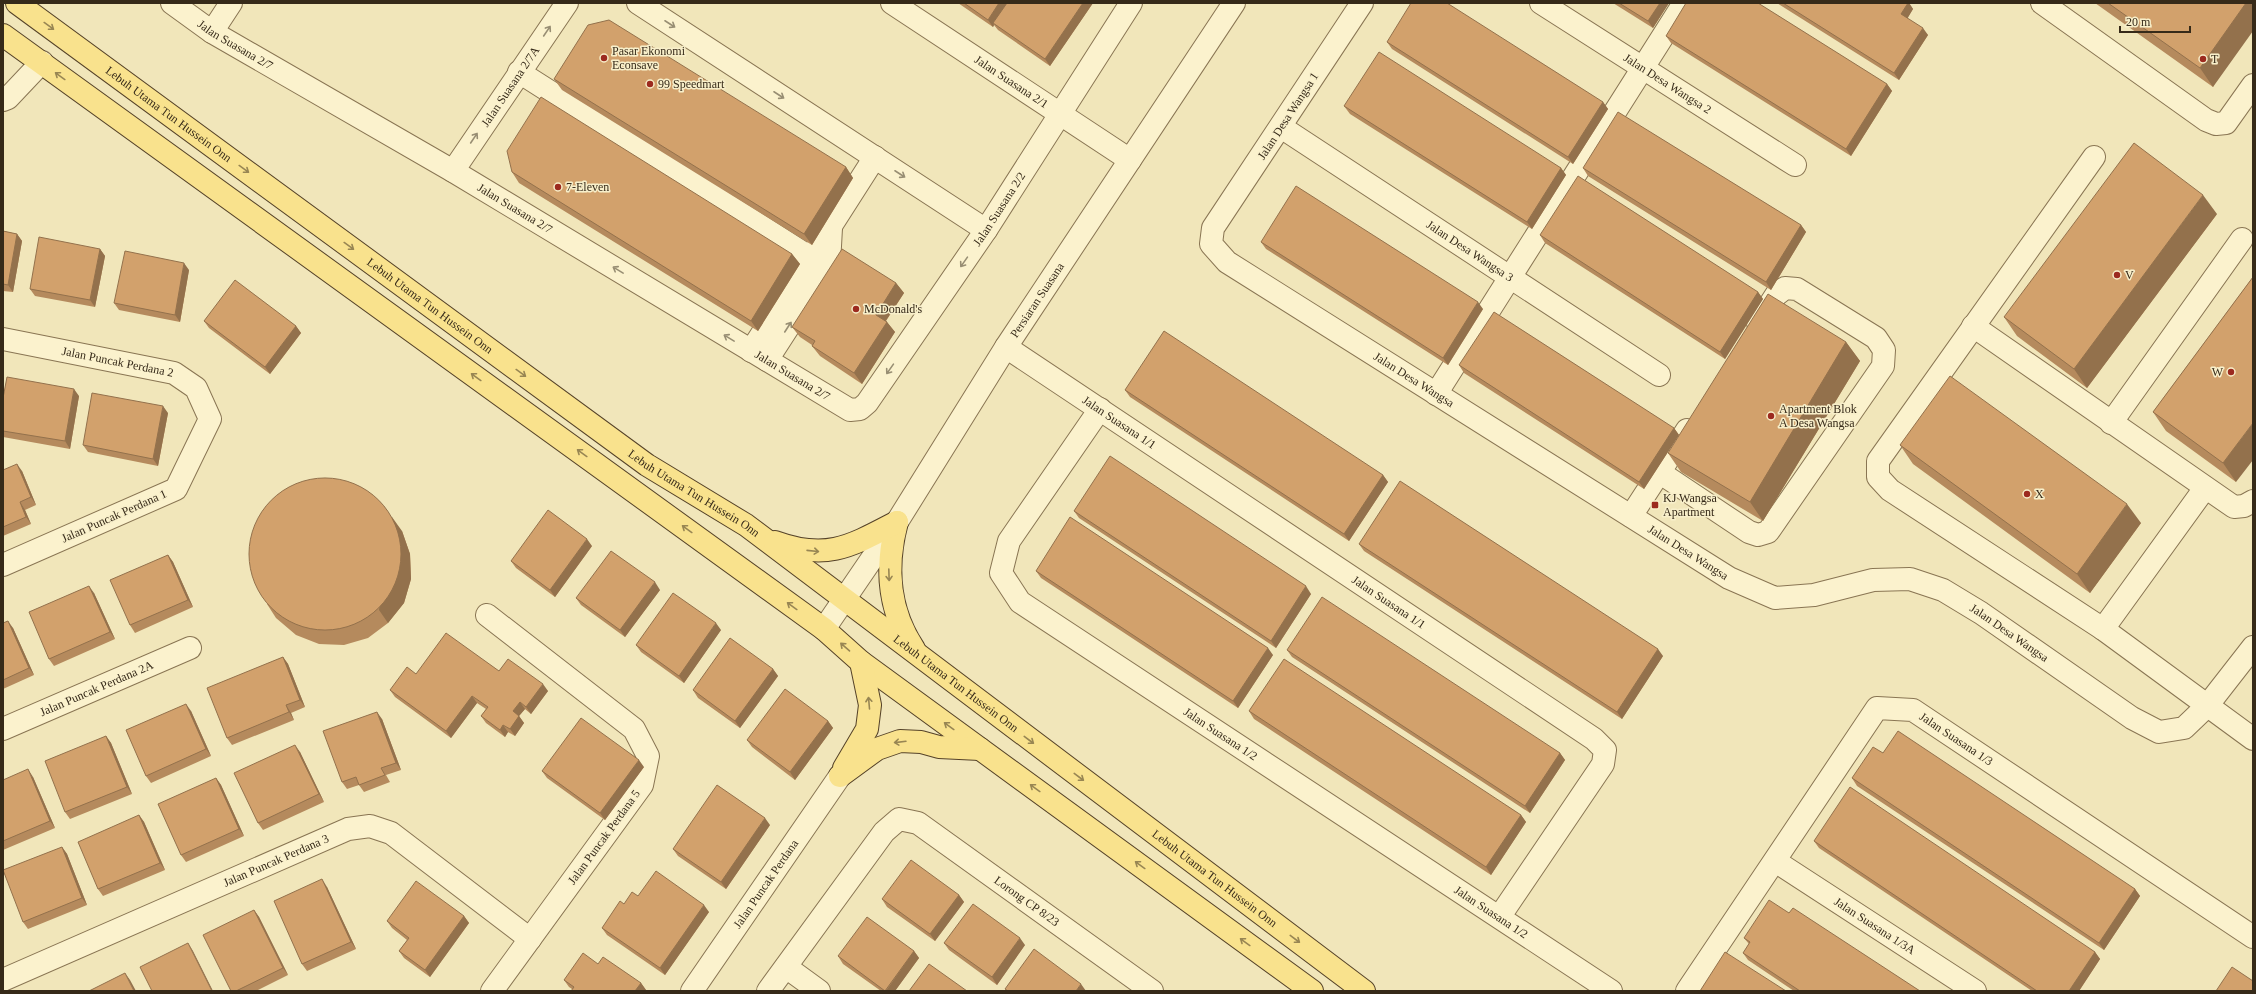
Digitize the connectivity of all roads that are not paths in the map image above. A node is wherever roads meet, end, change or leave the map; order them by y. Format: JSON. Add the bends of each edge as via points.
{"nodes":[{"id":1,"x":17,"y":3,"type":"edge"},
{"id":2,"x":172,"y":3,"type":"edge"},
{"id":3,"x":231,"y":3,"type":"edge"},
{"id":4,"x":567,"y":3,"type":"edge"},
{"id":5,"x":638,"y":3,"type":"edge"},
{"id":6,"x":893,"y":3,"type":"edge"},
{"id":7,"x":1131,"y":3,"type":"edge"},
{"id":8,"x":1234,"y":3,"type":"edge"},
{"id":9,"x":1362,"y":3,"type":"edge"},
{"id":10,"x":1541,"y":3,"type":"edge"},
{"id":11,"x":1684,"y":3,"type":"edge"},
{"id":12,"x":2042,"y":3,"type":"edge"},
{"id":13,"x":212,"y":32,"type":"junction"},
{"id":14,"x":3,"y":34,"type":"edge"},
{"id":15,"x":42,"y":62,"type":"junction"},
{"id":16,"x":1642,"y":68,"type":"junction"},
{"id":17,"x":519,"y":72,"type":"junction"},
{"id":18,"x":2253,"y":85,"type":"edge"},
{"id":19,"x":3,"y":100,"type":"edge"},
{"id":20,"x":1060,"y":114,"type":"junction"},
{"id":21,"x":1281,"y":127,"type":"junction"},
{"id":22,"x":875,"y":157,"type":"junction"},
{"id":23,"x":2094,"y":157,"type":"dead end"},
{"id":24,"x":1130,"y":160,"type":"junction"},
{"id":25,"x":1795,"y":165,"type":"dead end"},
{"id":26,"x":453,"y":171,"type":"junction"},
{"id":27,"x":831,"y":226,"type":"junction"},
{"id":28,"x":1213,"y":228,"type":"joint"},
{"id":29,"x":986,"y":230,"type":"junction"},
{"id":30,"x":2242,"y":239,"type":"dead end"},
{"id":31,"x":811,"y":258,"type":"junction"},
{"id":32,"x":1510,"y":277,"type":"junction"},
{"id":33,"x":1973,"y":326,"type":"junction"},
{"id":34,"x":3,"y":339,"type":"edge"},
{"id":35,"x":1746,"y":341,"type":"edge"},
{"id":36,"x":1006,"y":347,"type":"junction"},
{"id":37,"x":759,"y":356,"type":"junction"},
{"id":38,"x":1659,"y":375,"type":"dead end"},
{"id":39,"x":1436,"y":394,"type":"junction"},
{"id":40,"x":860,"y":409,"type":"joint"},
{"id":41,"x":1100,"y":409,"type":"junction"},
{"id":42,"x":1698,"y":413,"type":"edge"},
{"id":43,"x":210,"y":419,"type":"joint"},
{"id":44,"x":2110,"y":423,"type":"junction"},
{"id":45,"x":1659,"y":472,"type":"junction"},
{"id":46,"x":2205,"y":488,"type":"junction"},
{"id":47,"x":2253,"y":501,"type":"edge"},
{"id":48,"x":1631,"y":516,"type":"junction"},
{"id":49,"x":897,"y":522,"type":"junction"},
{"id":50,"x":762,"y":537,"type":"junction"},
{"id":51,"x":3,"y":565,"type":"edge"},
{"id":52,"x":845,"y":600,"type":"junction"},
{"id":53,"x":487,"y":615,"type":"dead end"},
{"id":54,"x":824,"y":629,"type":"junction"},
{"id":55,"x":2103,"y":629,"type":"junction"},
{"id":56,"x":2253,"y":647,"type":"edge"},
{"id":57,"x":190,"y":648,"type":"dead end"},
{"id":58,"x":920,"y":658,"type":"junction"},
{"id":59,"x":861,"y":662,"type":"junction"},
{"id":60,"x":2207,"y":706,"type":"junction"},
{"id":61,"x":3,"y":728,"type":"edge"},
{"id":62,"x":2253,"y":739,"type":"edge"},
{"id":63,"x":980,"y":749,"type":"junction"},
{"id":64,"x":840,"y":776,"type":"junction"},
{"id":65,"x":1775,"y":861,"type":"junction"},
{"id":66,"x":1500,"y":916,"type":"junction"},
{"id":67,"x":2253,"y":937,"type":"edge"},
{"id":68,"x":530,"y":939,"type":"junction"},
{"id":69,"x":786,"y":967,"type":"junction"},
{"id":70,"x":3,"y":980,"type":"edge"},
{"id":71,"x":492,"y":991,"type":"edge"},
{"id":72,"x":692,"y":991,"type":"edge"},
{"id":73,"x":768,"y":991,"type":"edge"},
{"id":74,"x":819,"y":991,"type":"edge"},
{"id":75,"x":1152,"y":991,"type":"edge"},
{"id":76,"x":1312,"y":991,"type":"edge"},
{"id":77,"x":1364,"y":991,"type":"edge"},
{"id":78,"x":1611,"y":991,"type":"edge"},
{"id":79,"x":1687,"y":991,"type":"edge"},
{"id":80,"x":1975,"y":991,"type":"edge"}],
"edges":[{"from":1,"to":50,"type":"main road","name":"Lebuh Utama Tun Hussein Onn","one_way":true,"via":[[647,465]]},
{"from":2,"to":13,"type":"street","name":"Jalan Suasana 2/7"},
{"from":3,"to":13,"type":"street"},
{"from":17,"to":4,"type":"street","name":"Jalan Suasana 2/7A","one_way":true},
{"from":5,"to":22,"type":"street","one_way":true},
{"from":6,"to":20,"type":"street","name":"Jalan Suasana 2/1"},
{"from":7,"to":20,"type":"street","name":"Jalan Suasana 2/2"},
{"from":8,"to":24,"type":"street","name":"Persiaran Suasana"},
{"from":9,"to":21,"type":"street","name":"Jalan Desa Wangsa 1"},
{"from":10,"to":16,"type":"street","name":"Jalan Desa Wangsa 2"},
{"from":11,"to":16,"type":"street"},
{"from":12,"to":18,"type":"street","via":[[2206,120],[2216,124],[2226,123]]},
{"from":13,"to":26,"type":"street","name":"Jalan Suasana 2/7"},
{"from":14,"to":15,"type":"main road"},
{"from":15,"to":19,"type":"street","via":[[8,98]]},
{"from":54,"to":15,"type":"main road","one_way":true},
{"from":16,"to":25,"type":"street","name":"Jalan Desa Wangsa 2"},
{"from":16,"to":32,"type":"street"},
{"from":26,"to":17,"type":"street","name":"Jalan Suasana 2/7A","one_way":true},
{"from":17,"to":31,"type":"street"},
{"from":20,"to":24,"type":"street","name":"Jalan Suasana 2/1"},
{"from":20,"to":29,"type":"street","name":"Jalan Suasana 2/2"},
{"from":21,"to":28,"type":"street","name":"Jalan Desa Wangsa 1"},
{"from":21,"to":32,"type":"street","name":"Jalan Desa Wangsa 3"},
{"from":22,"to":27,"type":"street"},
{"from":22,"to":29,"type":"street","one_way":true},
{"from":23,"to":33,"type":"street"},
{"from":24,"to":36,"type":"street","name":"Persiaran Suasana"},
{"from":37,"to":26,"type":"street","name":"Jalan Suasana 2/7","one_way":true},
{"from":27,"to":31,"type":"street"},
{"from":37,"to":27,"type":"street","one_way":true,"via":[[829,264]]},
{"from":28,"to":39,"type":"street","name":"Jalan Desa Wangsa","via":[[1211,244],[1227,262]]},
{"from":29,"to":40,"type":"street","name":"Jalan Suasana 2/2","one_way":true,"via":[[867,403]]},
{"from":30,"to":44,"type":"street"},
{"from":31,"to":37,"type":"street"},
{"from":32,"to":38,"type":"street","name":"Jalan Desa Wangsa 3"},
{"from":32,"to":39,"type":"street"},
{"from":33,"to":44,"type":"street"},
{"from":33,"to":55,"type":"street","via":[[1878,461],[1878,477],[1890,490]]},
{"from":34,"to":43,"type":"street","name":"Jalan Puncak Perdana 2","via":[[174,373],[196,388]]},
{"from":35,"to":45,"type":"street","via":[[1776,296],[1785,288],[1797,289],[1876,338],[1884,350],[1883,366],[1768,532],[1758,536],[1749,532]]},
{"from":36,"to":41,"type":"street","name":"Jalan Suasana 1/1"},
{"from":36,"to":49,"type":"street","name":"Persiaran Suasana"},
{"from":37,"to":40,"type":"street","name":"Jalan Suasana 2/7","via":[[850,410]]},
{"from":39,"to":48,"type":"street","name":"Jalan Desa Wangsa"},
{"from":41,"to":66,"type":"street","name":"Jalan Suasana 1/2","via":[[1009,541],[1001,573],[1020,602]]},
{"from":41,"to":66,"type":"street","name":"Jalan Suasana 1/1","via":[[1594,739],[1605,750],[1603,764]]},
{"from":42,"to":45,"type":"street"},
{"from":43,"to":51,"type":"street","name":"Jalan Puncak Perdana 1","via":[[176,489]]},
{"from":44,"to":46,"type":"street"},
{"from":45,"to":48,"type":"street"},
{"from":46,"to":47,"type":"street","via":[[2234,507],[2244,506]]},
{"from":46,"to":55,"type":"street"},
{"from":48,"to":60,"type":"street","name":"Jalan Desa Wangsa","via":[[1729,578],[1775,598],[1814,595],[1873,580],[1910,579],[1943,590],[1981,613],[2132,718],[2159,732],[2184,728]]},
{"from":50,"to":49,"type":"main road","one_way":true,"via":[[791,548],[818,552],[852,545]]},
{"from":49,"to":52,"type":"street","name":"Persiaran Suasana"},
{"from":49,"to":58,"type":"main road","one_way":true,"via":[[891,542],[890,583],[899,622]]},
{"from":50,"to":52,"type":"main road","name":"Lebuh Utama Tun Hussein Onn"},
{"from":52,"to":54,"type":"street","name":"Persiaran Suasana"},
{"from":52,"to":58,"type":"main road","name":"Lebuh Utama Tun Hussein Onn"},
{"from":53,"to":68,"type":"street","name":"Jalan Puncak Perdana 5","via":[[634,729],[648,756],[642,785]]},
{"from":59,"to":54,"type":"main road","one_way":true},
{"from":55,"to":60,"type":"street"},
{"from":56,"to":60,"type":"street","name":"Jalan Desa Wangsa"},
{"from":57,"to":61,"type":"street","name":"Jalan Puncak Perdana 2A"},
{"from":58,"to":77,"type":"main road","name":"Lebuh Utama Tun Hussein Onn","one_way":true},
{"from":63,"to":59,"type":"main road","one_way":true},
{"from":64,"to":59,"type":"main road","one_way":true,"via":[[867,729],[870,705]]},
{"from":60,"to":62,"type":"street"},
{"from":63,"to":64,"type":"main road","one_way":true,"via":[[939,747],[921,742],[900,741],[877,749]]},
{"from":76,"to":63,"type":"main road","one_way":true},
{"from":64,"to":72,"type":"street","name":"Jalan Puncak Perdana"},
{"from":65,"to":67,"type":"street","name":"Jalan Suasana 1/3","via":[[1877,708],[1913,710]]},
{"from":65,"to":79,"type":"street","name":"Jalan Suasana 1/3"},
{"from":65,"to":80,"type":"street","name":"Jalan Suasana 1/3A"},
{"from":66,"to":78,"type":"street","name":"Jalan Suasana 1/2"},
{"from":68,"to":70,"type":"street","name":"Jalan Puncak Perdana 3","via":[[391,832],[370,826],[348,829]]},
{"from":68,"to":71,"type":"street","name":"Jalan Puncak Perdana 5"},
{"from":69,"to":73,"type":"street"},
{"from":69,"to":74,"type":"street"},
{"from":69,"to":75,"type":"street","name":"Lorong CP 8/23","via":[[884,832],[899,819],[918,823]]}]}
